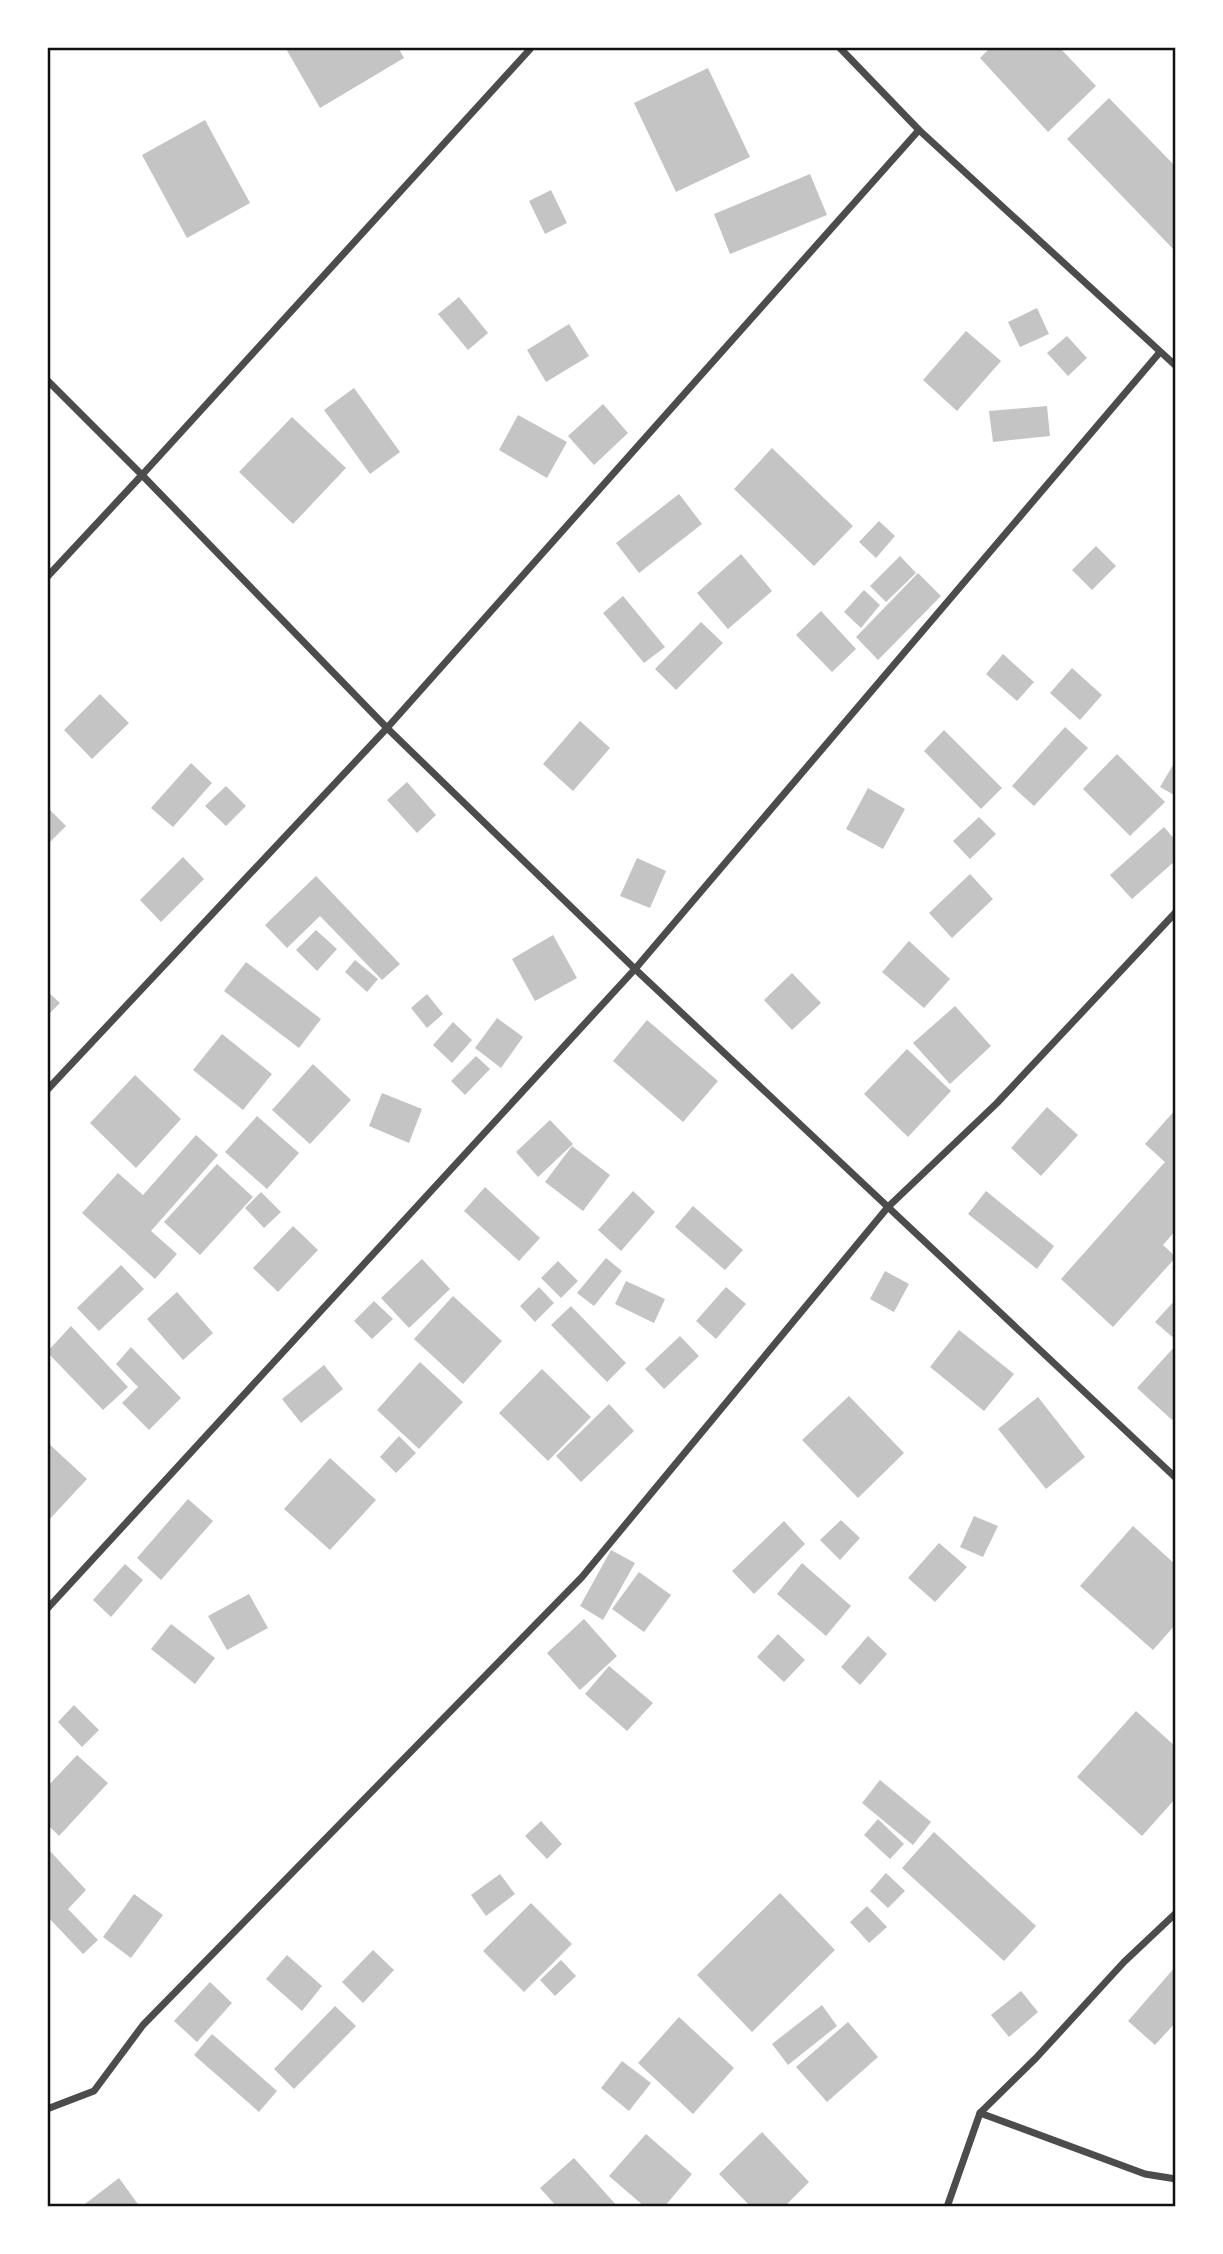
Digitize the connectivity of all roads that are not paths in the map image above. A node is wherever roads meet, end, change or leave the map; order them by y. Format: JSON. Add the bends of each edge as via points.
{"nodes":[{"id":1,"x":532,"y":47,"type":"edge"},
{"id":2,"x":839,"y":47,"type":"edge"},
{"id":3,"x":919,"y":130,"type":"junction"},
{"id":4,"x":1160,"y":352,"type":"junction"},
{"id":5,"x":1176,"y":366,"type":"edge"},
{"id":6,"x":47,"y":380,"type":"edge"},
{"id":7,"x":142,"y":475,"type":"junction"},
{"id":8,"x":47,"y":577,"type":"edge"},
{"id":9,"x":387,"y":728,"type":"junction"},
{"id":10,"x":1176,"y":912,"type":"edge"},
{"id":11,"x":635,"y":969,"type":"junction"},
{"id":12,"x":47,"y":1090,"type":"edge"},
{"id":13,"x":888,"y":1207,"type":"junction"},
{"id":14,"x":1176,"y":1478,"type":"edge"},
{"id":15,"x":47,"y":1609,"type":"edge"},
{"id":16,"x":1176,"y":1913,"type":"edge"},
{"id":17,"x":47,"y":2109,"type":"edge"},
{"id":18,"x":980,"y":2113,"type":"junction"},
{"id":19,"x":1176,"y":2179,"type":"edge"},
{"id":20,"x":947,"y":2207,"type":"edge"}],
"edges":[{"from":1,"to":7,"type":"street"},
{"from":2,"to":3,"type":"street"},
{"from":3,"to":4,"type":"street"},
{"from":3,"to":9,"type":"street"},
{"from":4,"to":5,"type":"street"},
{"from":4,"to":11,"type":"street"},
{"from":6,"to":7,"type":"street"},
{"from":7,"to":8,"type":"street"},
{"from":7,"to":9,"type":"street"},
{"from":9,"to":11,"type":"street"},
{"from":9,"to":12,"type":"street"},
{"from":10,"to":13,"type":"street","via":[[998,1103]]},
{"from":11,"to":13,"type":"street"},
{"from":11,"to":15,"type":"street"},
{"from":13,"to":14,"type":"street"},
{"from":13,"to":17,"type":"street","via":[[582,1577],[143,2025],[94,2091]]},
{"from":16,"to":18,"type":"street"},
{"from":18,"to":19,"type":"street","via":[[1145,2174]]},
{"from":18,"to":20,"type":"street"}]}
